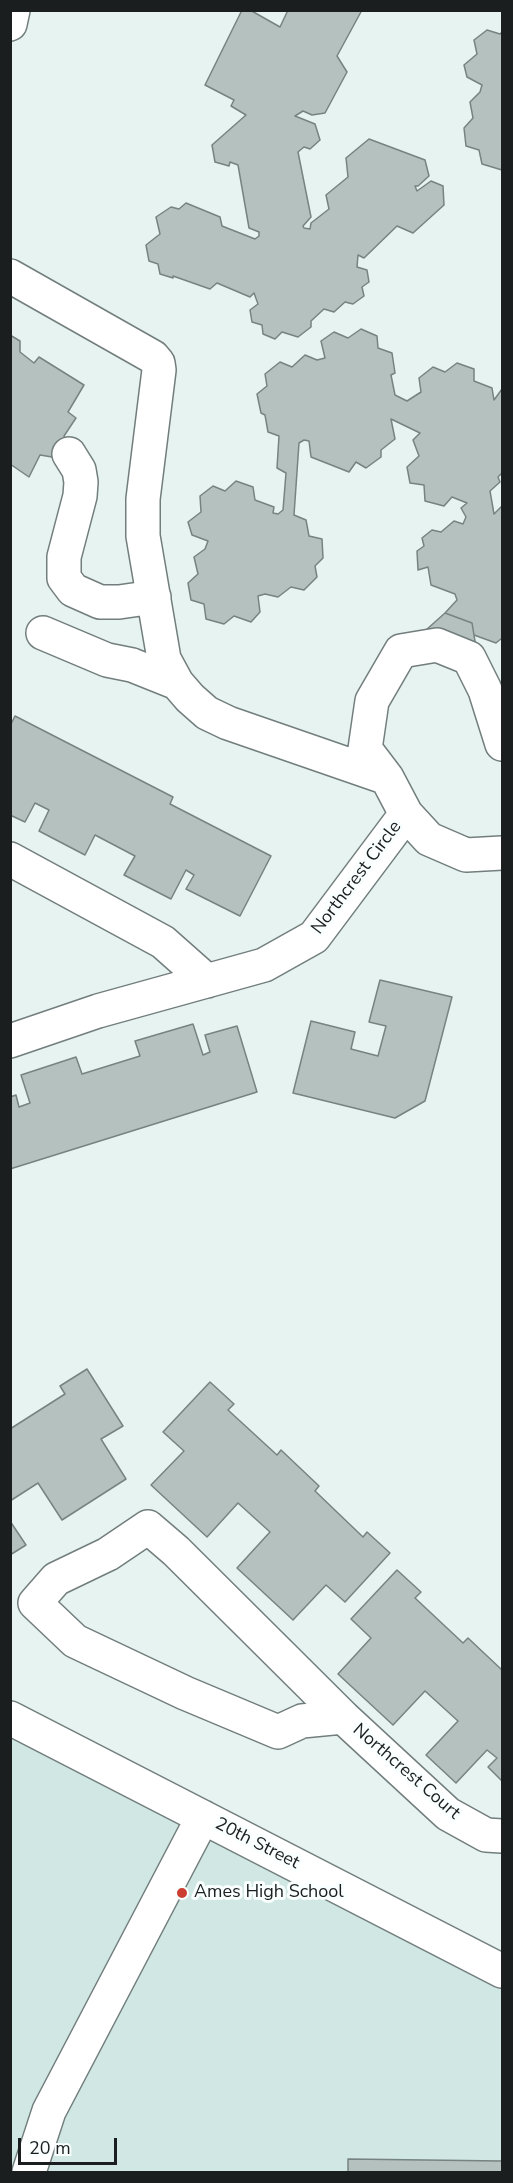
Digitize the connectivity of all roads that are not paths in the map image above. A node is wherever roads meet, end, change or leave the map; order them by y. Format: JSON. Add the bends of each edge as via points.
{"nodes":[{"id":1,"x":13,"y":10,"type":"edge"},
{"id":2,"x":10,"y":24,"type":"edge"},
{"id":3,"x":10,"y":276,"type":"edge"},
{"id":4,"x":69,"y":454,"type":"dead end"},
{"id":5,"x":154,"y":597,"type":"junction"},
{"id":6,"x":43,"y":633,"type":"dead end"},
{"id":7,"x":177,"y":683,"type":"junction"},
{"id":8,"x":502,"y":744,"type":"edge"},
{"id":9,"x":387,"y":778,"type":"junction"},
{"id":10,"x":406,"y":814,"type":"junction"},
{"id":11,"x":502,"y":853,"type":"edge"},
{"id":12,"x":10,"y":859,"type":"edge"},
{"id":13,"x":207,"y":981,"type":"junction"},
{"id":14,"x":10,"y":1041,"type":"edge"},
{"id":15,"x":343,"y":1717,"type":"junction"},
{"id":16,"x":10,"y":1718,"type":"edge"},
{"id":17,"x":203,"y":1816,"type":"junction"},
{"id":18,"x":502,"y":1836,"type":"edge"},
{"id":19,"x":502,"y":1971,"type":"edge"},
{"id":20,"x":29,"y":2172,"type":"edge"}],
"edges":[{"from":1,"to":2,"type":"street"},
{"from":3,"to":5,"type":"street","via":[[158,363],[143,499],[143,536]]},
{"from":4,"to":5,"type":"street","via":[[81,482],[64,557],[64,578],[73,590],[100,602]]},
{"from":5,"to":7,"type":"street","via":[[164,659]]},
{"from":6,"to":7,"type":"street"},
{"from":7,"to":9,"type":"street","via":[[207,713],[228,723]]},
{"from":8,"to":9,"type":"street","name":"Northcrest Circle","via":[[485,690],[469,658],[437,645],[401,651],[372,701],[365,749]]},
{"from":9,"to":10,"type":"street","name":"Northcrest Circle"},
{"from":10,"to":11,"type":"street","name":"Northcrest Circle","via":[[429,839],[466,855]]},
{"from":10,"to":13,"type":"street","name":"Northcrest Circle","via":[[314,937],[264,965]]},
{"from":12,"to":13,"type":"street","via":[[164,942]]},
{"from":13,"to":14,"type":"street","name":"Northcrest Circle","via":[[98,1011]]},
{"from":15,"to":15,"type":"street","name":"Northcrest Court","via":[[148,1527],[108,1554],[56,1579],[35,1603],[75,1641],[278,1732],[302,1721]]},
{"from":15,"to":18,"type":"street","name":"Northcrest Court","via":[[448,1814],[486,1834]]},
{"from":16,"to":17,"type":"street","name":"20th Street"},
{"from":17,"to":19,"type":"street","name":"20th Street"},
{"from":17,"to":20,"type":"street","via":[[49,2111]]}]}
